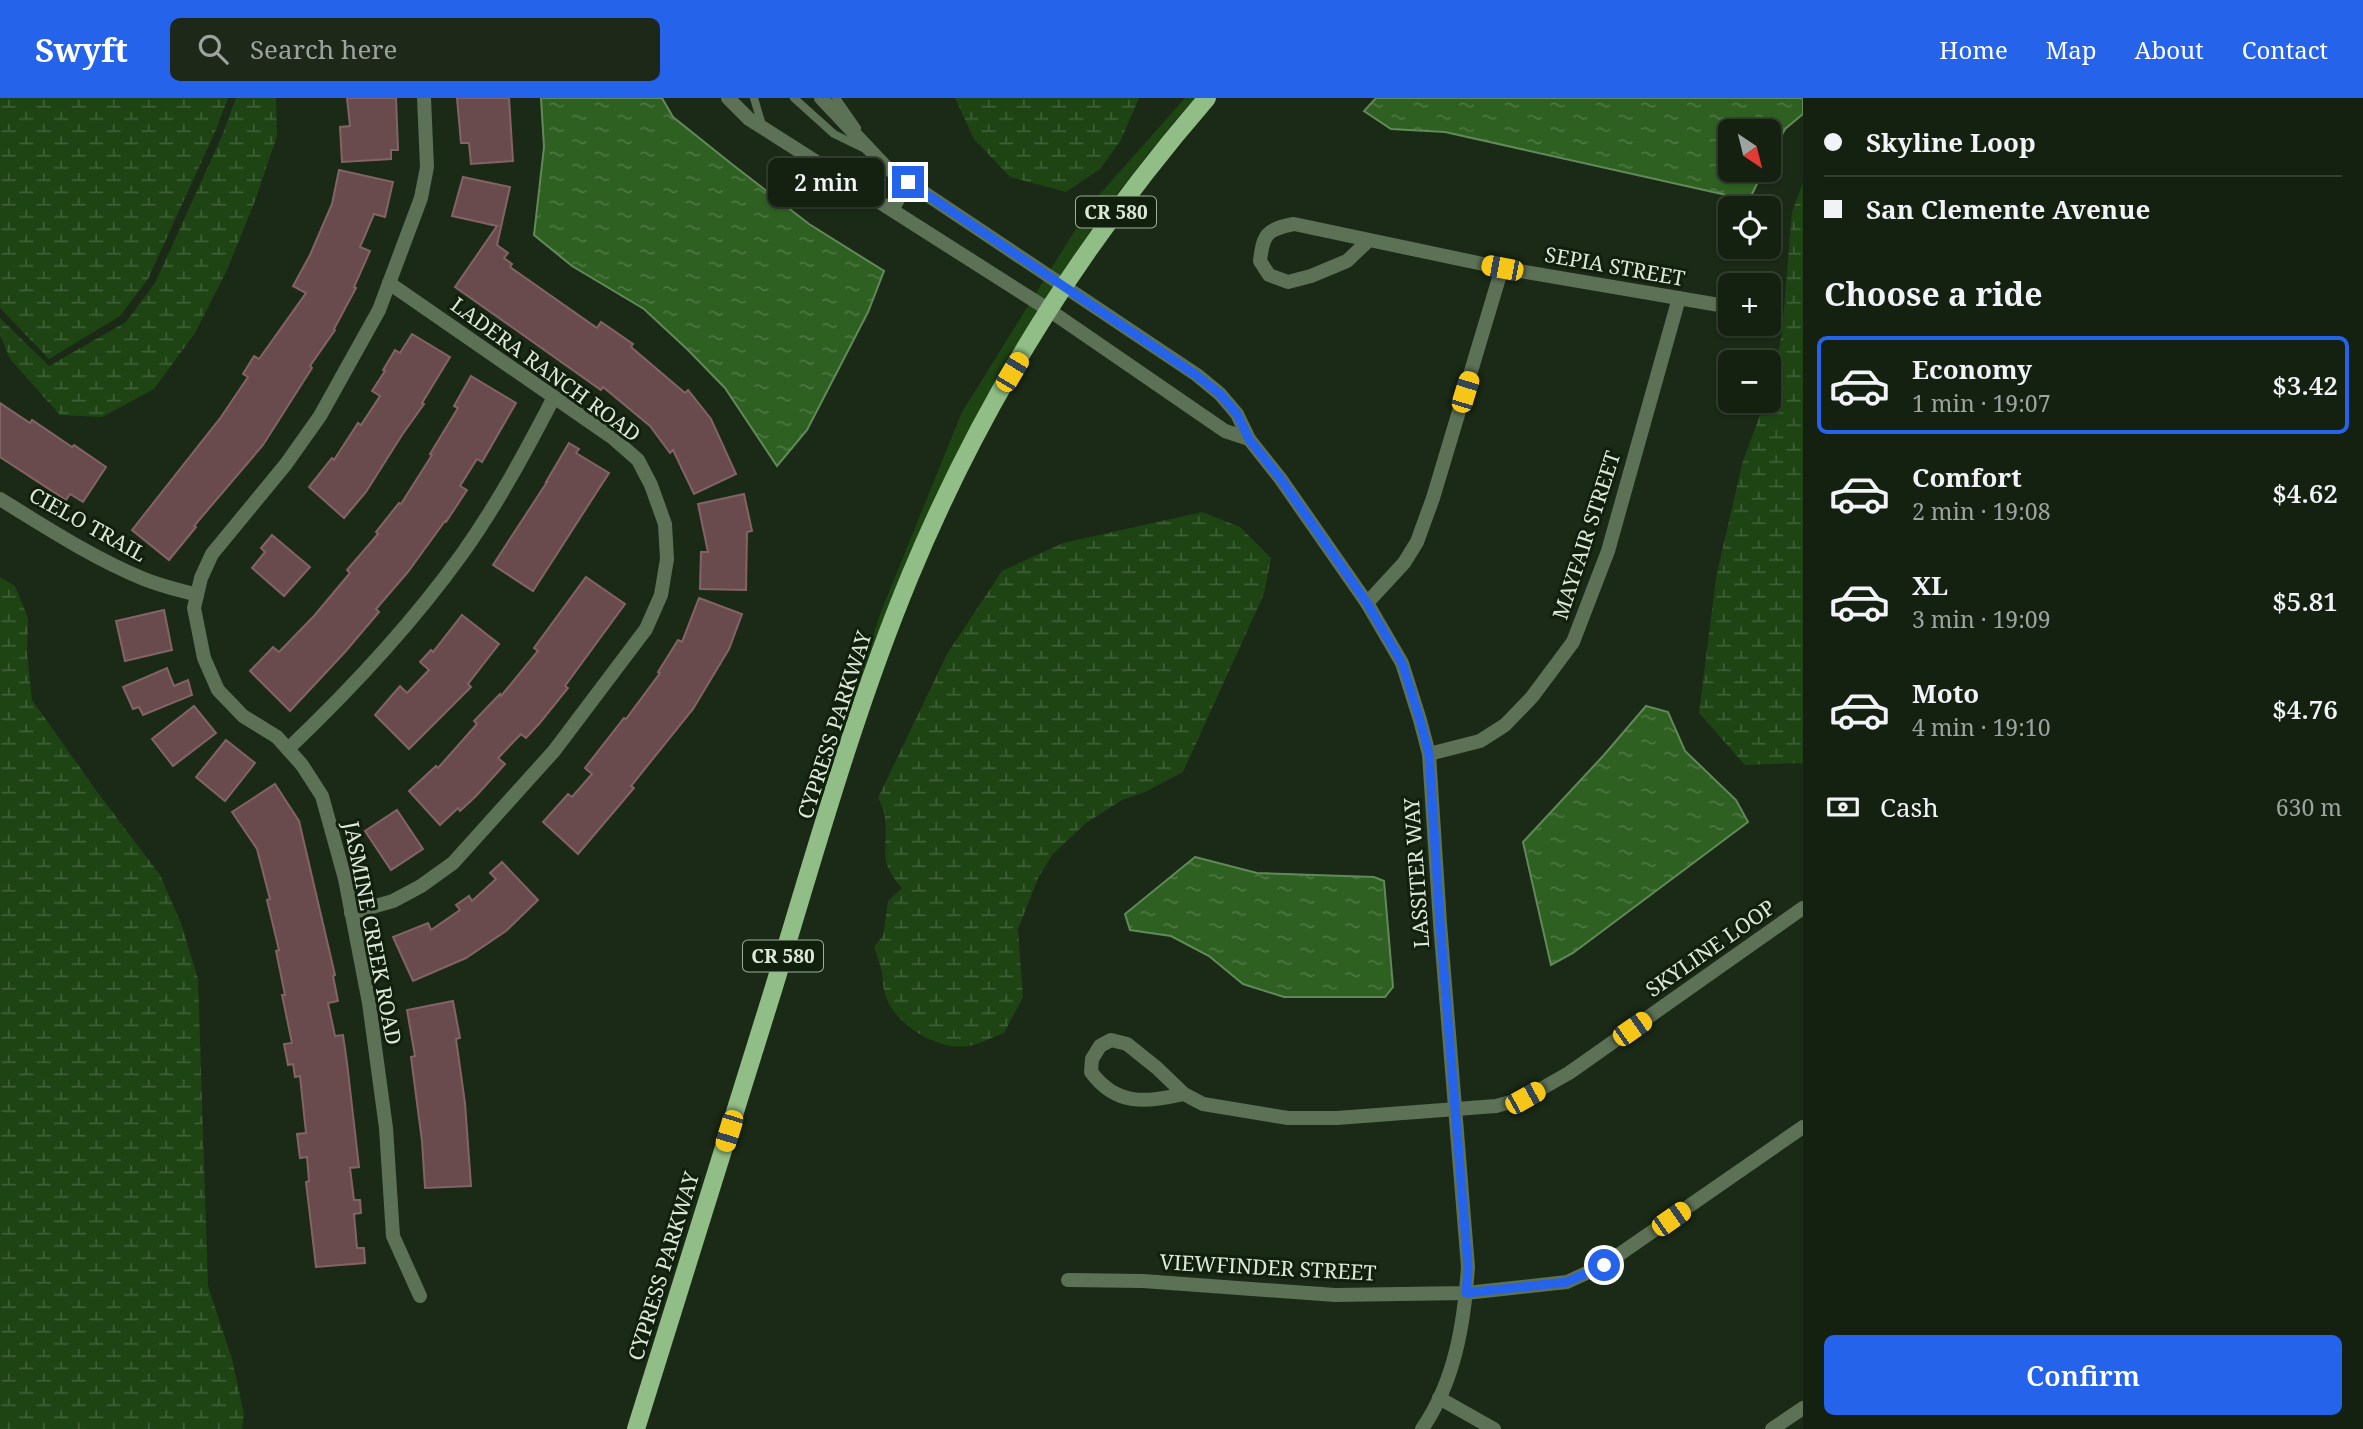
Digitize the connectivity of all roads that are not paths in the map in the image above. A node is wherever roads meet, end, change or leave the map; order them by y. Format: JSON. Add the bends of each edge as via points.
{"nodes":[{"id":1,"x":424,"y":98,"type":"edge"},
{"id":2,"x":728,"y":98,"type":"edge"},
{"id":3,"x":754,"y":98,"type":"edge"},
{"id":4,"x":794,"y":98,"type":"edge"},
{"id":5,"x":821,"y":98,"type":"edge"},
{"id":6,"x":836,"y":98,"type":"edge"},
{"id":7,"x":1207,"y":98,"type":"edge"},
{"id":8,"x":762,"y":128,"type":"junction"},
{"id":9,"x":874,"y":154,"type":"junction"},
{"id":10,"x":908,"y":182,"type":"junction"},
{"id":11,"x":891,"y":210,"type":"junction"},
{"id":12,"x":1368,"y":241,"type":"junction"},
{"id":13,"x":1502,"y":268,"type":"junction"},
{"id":14,"x":389,"y":283,"type":"junction"},
{"id":15,"x":1064,"y":288,"type":"junction"},
{"id":16,"x":1679,"y":298,"type":"junction"},
{"id":17,"x":1718,"y":305,"type":"edge"},
{"id":18,"x":1049,"y":310,"type":"junction"},
{"id":19,"x":554,"y":397,"type":"junction"},
{"id":20,"x":1249,"y":439,"type":"junction"},
{"id":21,"x":0,"y":499,"type":"edge"},
{"id":22,"x":197,"y":595,"type":"junction"},
{"id":23,"x":1367,"y":603,"type":"junction"},
{"id":24,"x":288,"y":750,"type":"junction"},
{"id":25,"x":1429,"y":754,"type":"junction"},
{"id":26,"x":1803,"y":908,"type":"edge"},
{"id":27,"x":351,"y":913,"type":"junction"},
{"id":28,"x":1184,"y":1094,"type":"junction"},
{"id":29,"x":1455,"y":1108,"type":"junction"},
{"id":30,"x":1803,"y":1126,"type":"edge"},
{"id":31,"x":1068,"y":1280,"type":"dead end"},
{"id":32,"x":1466,"y":1293,"type":"junction"},
{"id":33,"x":420,"y":1296,"type":"dead end"},
{"id":34,"x":1439,"y":1398,"type":"junction"},
{"id":35,"x":1803,"y":1408,"type":"edge"},
{"id":36,"x":636,"y":1429,"type":"edge"},
{"id":37,"x":1422,"y":1429,"type":"edge"},
{"id":38,"x":1494,"y":1429,"type":"edge"},
{"id":39,"x":1772,"y":1429,"type":"edge"}],
"edges":[{"from":1,"to":14,"type":"street","name":"JASMINE CREEK ROAD","via":[[428,167]]},
{"from":2,"to":8,"type":"street","name":"LASSITER WAY"},
{"from":3,"to":8,"type":"lane"},
{"from":4,"to":9,"type":"lane","via":[[834,134]]},
{"from":5,"to":9,"type":"street","name":"LASSITER WAY"},
{"from":6,"to":9,"type":"lane"},
{"from":7,"to":15,"type":"main road","name":"CYPRESS PARKWAY","number":"CR 580","via":[[1148,170]]},
{"from":8,"to":11,"type":"street","name":"LASSITER WAY"},
{"from":9,"to":10,"type":"street","name":"LASSITER WAY"},
{"from":10,"to":11,"type":"street"},
{"from":10,"to":15,"type":"street","name":"LASSITER WAY"},
{"from":11,"to":18,"type":"street","name":"LASSITER WAY"},
{"from":12,"to":12,"type":"street","name":"SEPIA STREET","via":[[1294,224],[1275,228],[1262,240],[1260,261],[1269,275],[1288,282],[1347,261]]},
{"from":12,"to":13,"type":"street","name":"SEPIA STREET"},
{"from":13,"to":16,"type":"street","name":"SEPIA STREET"},
{"from":13,"to":23,"type":"street","via":[[1417,541],[1404,563]]},
{"from":14,"to":19,"type":"street","name":"LADERA RANCH ROAD"},
{"from":14,"to":22,"type":"street","name":"JASMINE CREEK ROAD","via":[[379,310],[320,416],[212,554]]},
{"from":15,"to":18,"type":"main road","name":"CYPRESS PARKWAY","number":"CR 580"},
{"from":15,"to":20,"type":"street","name":"LASSITER WAY","via":[[1212,387],[1237,414]]},
{"from":16,"to":17,"type":"street","name":"SEPIA STREET"},
{"from":16,"to":25,"type":"street","name":"MAYFAIR STREET","via":[[1608,551],[1573,642],[1505,725],[1480,741]]},
{"from":18,"to":20,"type":"street","name":"LASSITER WAY","via":[[1225,431]]},
{"from":18,"to":36,"type":"main road","name":"CYPRESS PARKWAY","number":"CR 580","via":[[958,473],[910,576],[876,665]]},
{"from":19,"to":24,"type":"street","via":[[463,553],[399,635]]},
{"from":19,"to":27,"type":"street","name":"LADERA RANCH ROAD","via":[[638,460],[665,524],[667,559],[661,595],[646,629],[554,751],[453,863],[393,901]]},
{"from":20,"to":23,"type":"street","name":"LASSITER WAY"},
{"from":21,"to":22,"type":"street","name":"CIELO TRAIL","via":[[77,547],[146,580]]},
{"from":22,"to":24,"type":"street","name":"JASMINE CREEK ROAD","via":[[197,632],[218,690]]},
{"from":23,"to":25,"type":"street","name":"LASSITER WAY","via":[[1402,663]]},
{"from":24,"to":27,"type":"street","name":"JASMINE CREEK ROAD","via":[[323,796]]},
{"from":25,"to":29,"type":"street","name":"LASSITER WAY"},
{"from":26,"to":29,"type":"street","name":"SKYLINE LOOP","via":[[1569,1073],[1525,1098],[1496,1106]]},
{"from":27,"to":33,"type":"street","name":"JASMINE CREEK ROAD","via":[[386,1128],[393,1236]]},
{"from":28,"to":28,"type":"street","via":[[1126,1044],[1111,1040],[1100,1046],[1092,1059],[1091,1072],[1102,1087],[1119,1097],[1153,1100]]},
{"from":28,"to":29,"type":"street","name":"SKYLINE LOOP","via":[[1203,1104],[1288,1118]]},
{"from":29,"to":32,"type":"street","name":"LASSITER WAY","via":[[1468,1267]]},
{"from":30,"to":32,"type":"street","via":[[1604,1265],[1567,1282]]},
{"from":31,"to":32,"type":"street","name":"VIEWFINDER STREET","via":[[1335,1295]]},
{"from":32,"to":34,"type":"street","name":"LASSITER WAY","via":[[1450,1375]]},
{"from":34,"to":37,"type":"street","name":"LASSITER WAY"},
{"from":34,"to":38,"type":"street"},
{"from":35,"to":39,"type":"street"}]}
